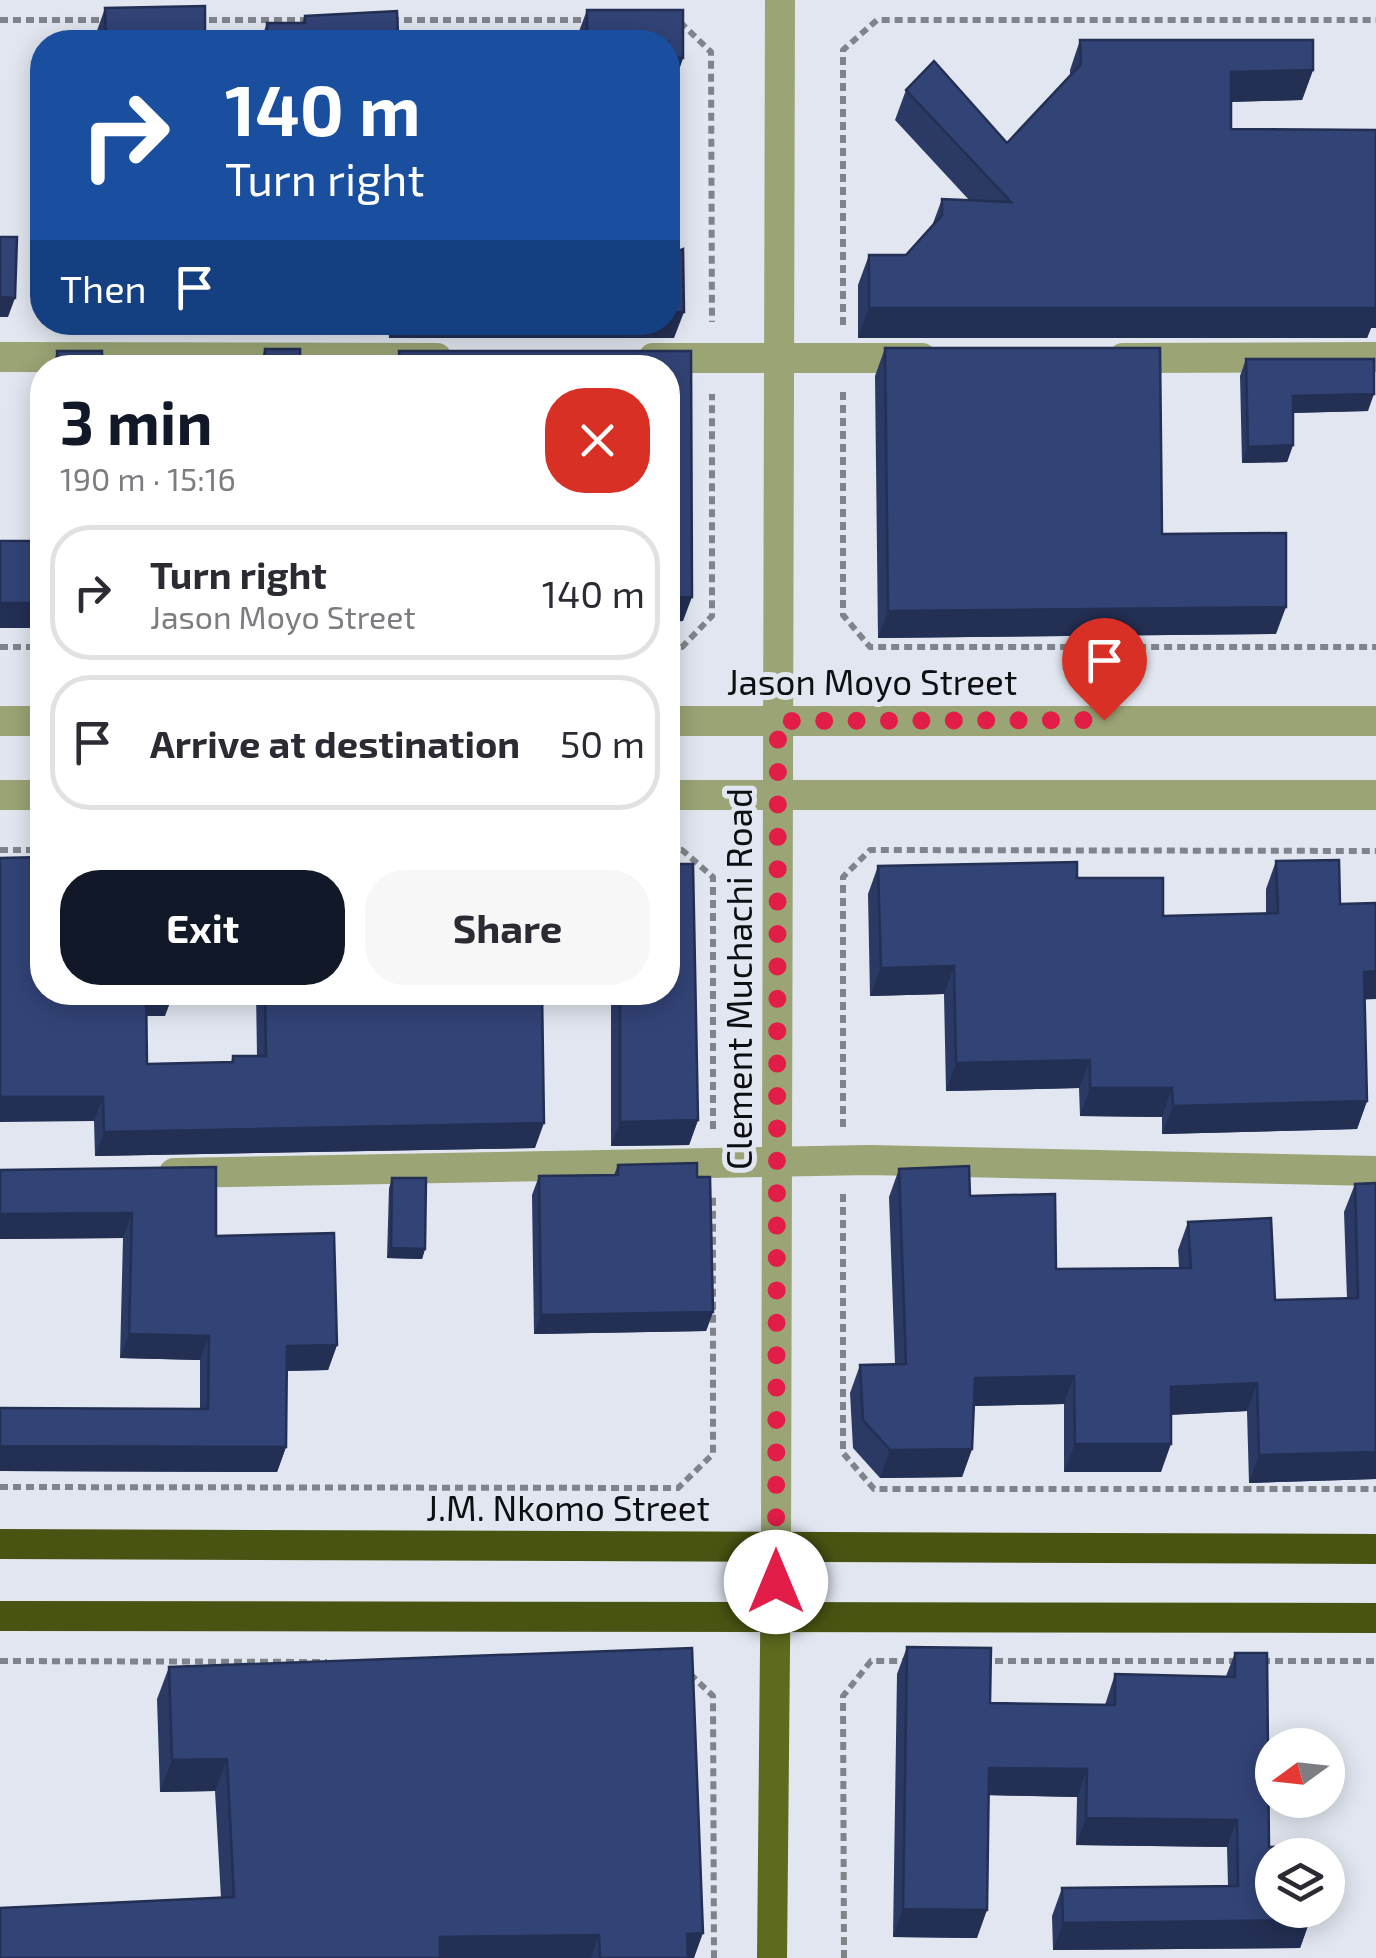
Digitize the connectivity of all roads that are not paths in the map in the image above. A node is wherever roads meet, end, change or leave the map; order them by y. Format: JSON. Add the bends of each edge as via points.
{"nodes":[{"id":1,"x":780,"y":0,"type":"edge"},
{"id":2,"x":0,"y":356,"type":"edge"},
{"id":3,"x":30,"y":356,"type":"edge"},
{"id":4,"x":1376,"y":357,"type":"edge"},
{"id":5,"x":680,"y":358,"type":"edge"},
{"id":6,"x":942,"y":358,"type":"edge"},
{"id":7,"x":1100,"y":358,"type":"edge"},
{"id":8,"x":779,"y":359,"type":"junction"},
{"id":9,"x":1376,"y":720,"type":"edge"},
{"id":10,"x":0,"y":721,"type":"edge"},
{"id":11,"x":30,"y":721,"type":"edge"},
{"id":12,"x":680,"y":721,"type":"edge"},
{"id":13,"x":778,"y":721,"type":"junction"},
{"id":14,"x":0,"y":795,"type":"edge"},
{"id":15,"x":30,"y":795,"type":"edge"},
{"id":16,"x":680,"y":795,"type":"edge"},
{"id":17,"x":778,"y":795,"type":"junction"},
{"id":18,"x":1376,"y":796,"type":"edge"},
{"id":19,"x":777,"y":1162,"type":"junction"},
{"id":20,"x":1376,"y":1171,"type":"edge"},
{"id":21,"x":138,"y":1174,"type":"edge"},
{"id":22,"x":0,"y":1544,"type":"edge"},
{"id":23,"x":776,"y":1547,"type":"junction"},
{"id":24,"x":1376,"y":1549,"type":"edge"},
{"id":25,"x":0,"y":1616,"type":"edge"},
{"id":26,"x":775,"y":1617,"type":"junction"},
{"id":27,"x":1376,"y":1618,"type":"edge"},
{"id":28,"x":772,"y":1958,"type":"edge"}],
"edges":[{"from":1,"to":8,"type":"street","name":"Clement Muchachi Road"},
{"from":2,"to":3,"type":"street"},
{"from":4,"to":7,"type":"street"},
{"from":5,"to":8,"type":"street"},
{"from":6,"to":8,"type":"street"},
{"from":8,"to":13,"type":"street","name":"Clement Muchachi Road"},
{"from":9,"to":13,"type":"street","name":"Jason Moyo Street"},
{"from":10,"to":11,"type":"street"},
{"from":12,"to":13,"type":"street","name":"Jason Moyo Street"},
{"from":13,"to":17,"type":"street","name":"Clement Muchachi Road"},
{"from":14,"to":15,"type":"street"},
{"from":16,"to":17,"type":"street"},
{"from":17,"to":18,"type":"street"},
{"from":17,"to":19,"type":"street","name":"Clement Muchachi Road"},
{"from":19,"to":20,"type":"street"},
{"from":19,"to":21,"type":"street"},
{"from":19,"to":23,"type":"street","name":"Clement Muchachi Road"},
{"from":22,"to":23,"type":"highway","name":"J.M. Nkomo Street"},
{"from":23,"to":24,"type":"highway","name":"J.M. Nkomo Street"},
{"from":23,"to":26,"type":"main road","name":"Clement Muchachi Road"},
{"from":25,"to":26,"type":"highway"},
{"from":26,"to":27,"type":"highway"},
{"from":26,"to":28,"type":"main road","name":"Clement Muchachi Road"}]}
